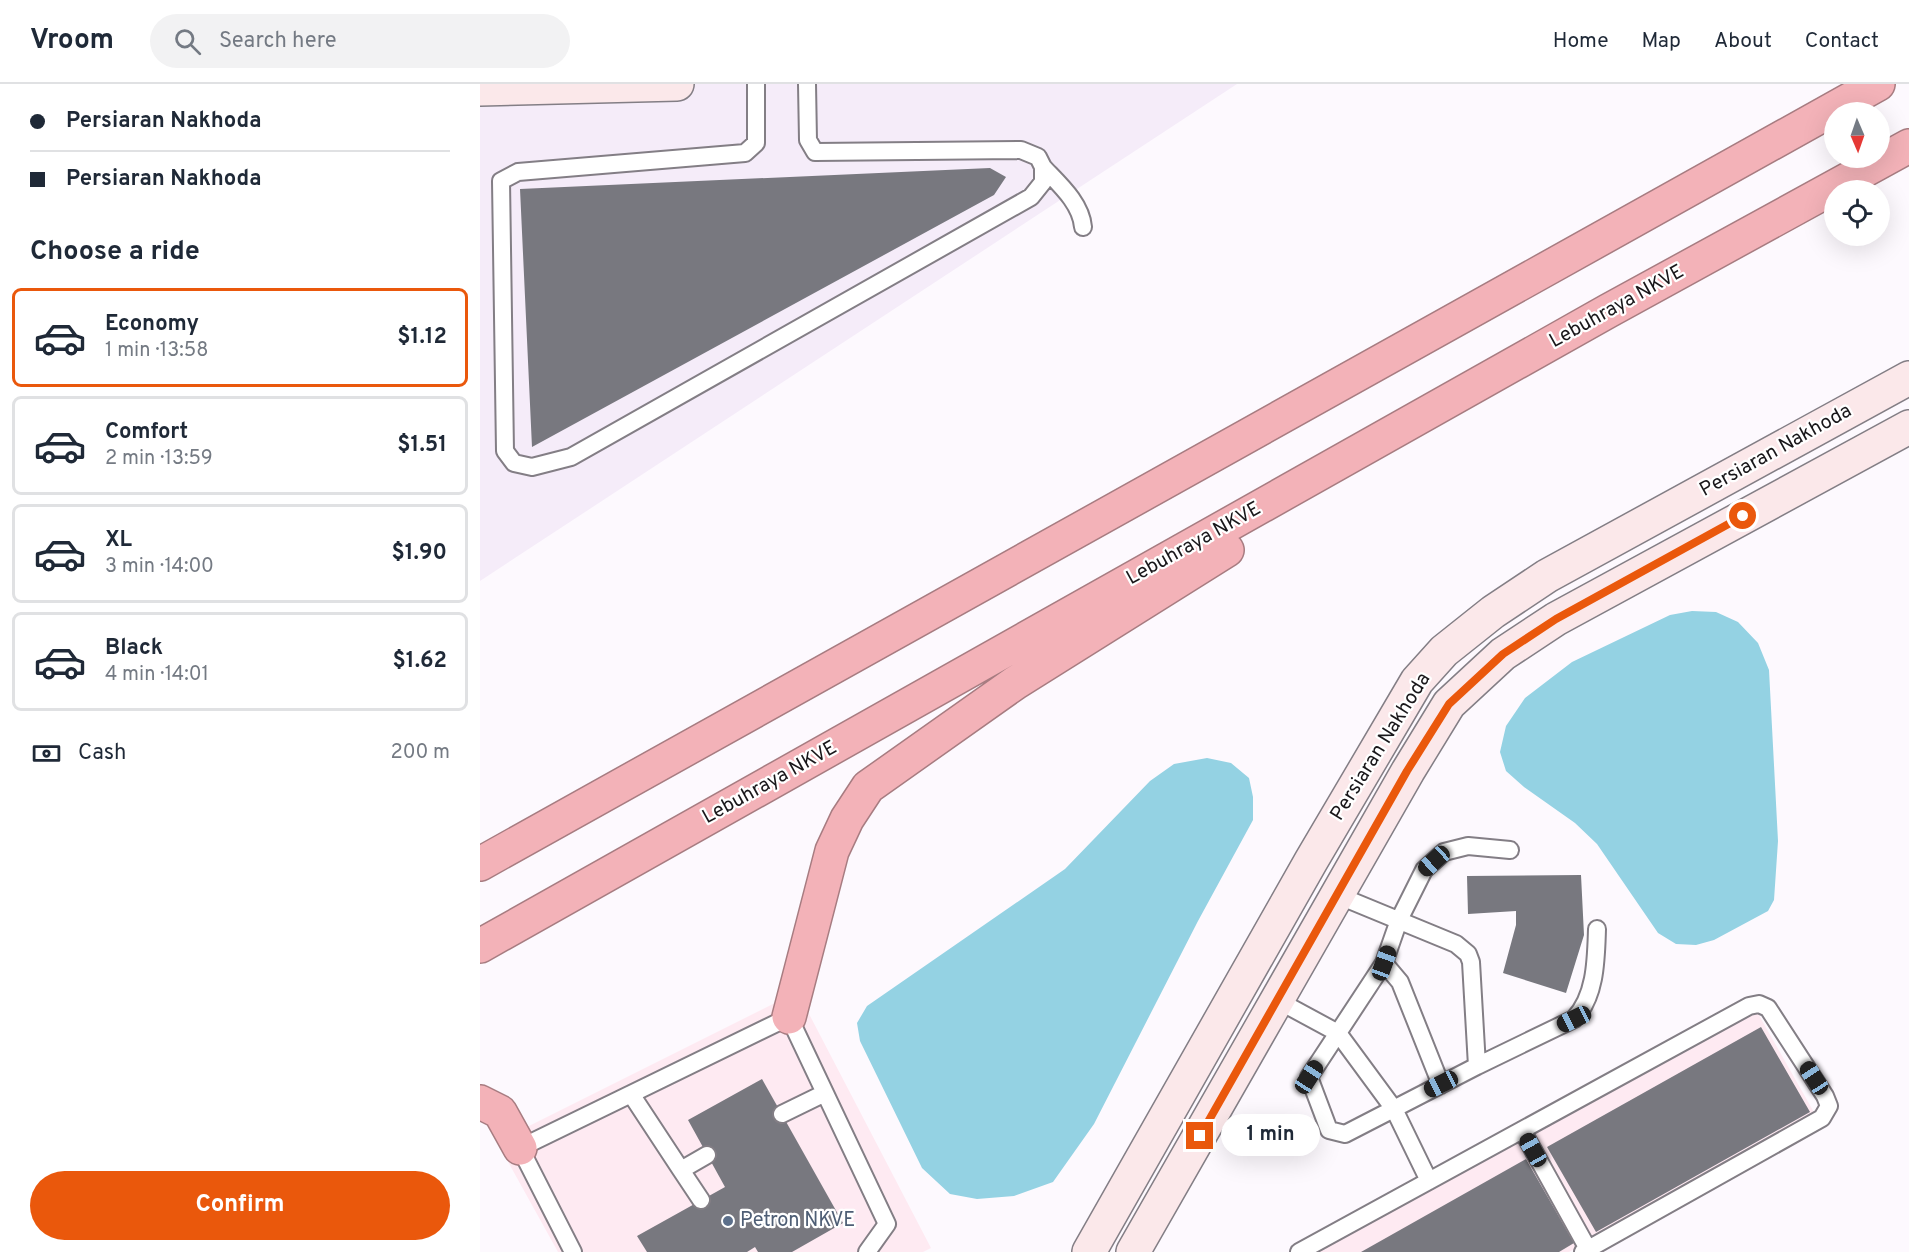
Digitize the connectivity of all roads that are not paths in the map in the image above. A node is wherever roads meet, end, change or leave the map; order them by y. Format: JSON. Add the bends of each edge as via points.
{"nodes":[{"id":1,"x":677,"y":84,"type":"edge"},
{"id":2,"x":756,"y":84,"type":"edge"},
{"id":3,"x":807,"y":84,"type":"edge"},
{"id":4,"x":1878,"y":84,"type":"edge"},
{"id":5,"x":480,"y":89,"type":"edge"},
{"id":6,"x":1909,"y":146,"type":"edge"},
{"id":7,"x":1043,"y":167,"type":"junction"},
{"id":8,"x":1083,"y":227,"type":"dead end"},
{"id":9,"x":1608,"y":311,"type":"junction"},
{"id":10,"x":1909,"y":378,"type":"edge"},
{"id":11,"x":1909,"y":427,"type":"edge"},
{"id":12,"x":1510,"y":850,"type":"dead end"},
{"id":13,"x":480,"y":864,"type":"edge"},
{"id":14,"x":1337,"y":895,"type":"junction"},
{"id":15,"x":1399,"y":920,"type":"junction"},
{"id":16,"x":1597,"y":929,"type":"dead end"},
{"id":17,"x":480,"y":946,"type":"edge"},
{"id":18,"x":1384,"y":963,"type":"junction"},
{"id":19,"x":1277,"y":1000,"type":"junction"},
{"id":20,"x":789,"y":1017,"type":"junction"},
{"id":21,"x":1338,"y":1033,"type":"junction"},
{"id":22,"x":1477,"y":1066,"type":"junction"},
{"id":23,"x":1441,"y":1084,"type":"junction"},
{"id":24,"x":825,"y":1093,"type":"junction"},
{"id":25,"x":631,"y":1094,"type":"junction"},
{"id":26,"x":480,"y":1102,"type":"edge"},
{"id":27,"x":1394,"y":1109,"type":"junction"},
{"id":28,"x":782,"y":1114,"type":"dead end"},
{"id":29,"x":1522,"y":1130,"type":"junction"},
{"id":30,"x":520,"y":1148,"type":"junction"},
{"id":31,"x":707,"y":1155,"type":"dead end"},
{"id":32,"x":681,"y":1170,"type":"junction"},
{"id":33,"x":1429,"y":1181,"type":"junction"},
{"id":34,"x":701,"y":1200,"type":"dead end"},
{"id":35,"x":1586,"y":1250,"type":"edge"},
{"id":36,"x":573,"y":1252,"type":"edge"},
{"id":37,"x":867,"y":1252,"type":"edge"},
{"id":38,"x":1089,"y":1252,"type":"edge"},
{"id":39,"x":1133,"y":1252,"type":"edge"},
{"id":40,"x":1299,"y":1252,"type":"edge"}],
"edges":[{"from":1,"to":5,"type":"street"},
{"from":2,"to":7,"type":"lane","via":[[756,142],[745,153],[518,172],[501,181],[505,451],[514,463],[532,467],[571,457],[1031,197],[1043,182]]},
{"from":3,"to":7,"type":"lane","via":[[808,140],[815,152],[1021,150],[1038,157]]},
{"from":4,"to":13,"type":"highway"},
{"from":6,"to":9,"type":"highway","name":"Lebuhraya NKVE"},
{"from":7,"to":8,"type":"lane","via":[[1069,195]]},
{"from":9,"to":17,"type":"highway","name":"Lebuhraya NKVE"},
{"from":9,"to":20,"type":"highway","via":[[1014,683],[868,787],[832,851]]},
{"from":10,"to":38,"type":"street","name":"Persiaran Nakhoda","via":[[1547,576],[1444,651],[1417,681]]},
{"from":11,"to":14,"type":"street","name":"Persiaran Nakhoda","via":[[1556,619],[1503,654],[1449,704]]},
{"from":12,"to":15,"type":"lane","via":[[1468,846],[1444,852],[1424,870]]},
{"from":14,"to":15,"type":"lane"},
{"from":14,"to":19,"type":"street","name":"Persiaran Nakhoda"},
{"from":15,"to":18,"type":"lane"},
{"from":15,"to":22,"type":"lane","via":[[1456,944],[1468,954]]},
{"from":16,"to":22,"type":"lane","via":[[1595,969],[1582,1010],[1574,1019]]},
{"from":18,"to":21,"type":"lane"},
{"from":18,"to":23,"type":"lane","via":[[1400,982]]},
{"from":19,"to":21,"type":"lane"},
{"from":19,"to":39,"type":"street","name":"Persiaran Nakhoda"},
{"from":20,"to":24,"type":"lane"},
{"from":20,"to":25,"type":"lane"},
{"from":21,"to":27,"type":"lane"},
{"from":21,"to":27,"type":"lane","via":[[1309,1077],[1329,1130],[1345,1134]]},
{"from":22,"to":23,"type":"lane"},
{"from":23,"to":27,"type":"lane"},
{"from":24,"to":28,"type":"lane"},
{"from":24,"to":37,"type":"lane","via":[[887,1224]]},
{"from":25,"to":30,"type":"lane"},
{"from":25,"to":32,"type":"lane"},
{"from":26,"to":30,"type":"highway","via":[[501,1112]]},
{"from":27,"to":33,"type":"lane"},
{"from":29,"to":33,"type":"lane"},
{"from":29,"to":35,"type":"lane"},
{"from":29,"to":35,"type":"lane","via":[[1749,1006],[1760,1004],[1768,1008],[1825,1096],[1829,1106],[1822,1118]]},
{"from":30,"to":36,"type":"lane"},
{"from":31,"to":32,"type":"lane"},
{"from":32,"to":34,"type":"lane"},
{"from":33,"to":40,"type":"lane"}]}
